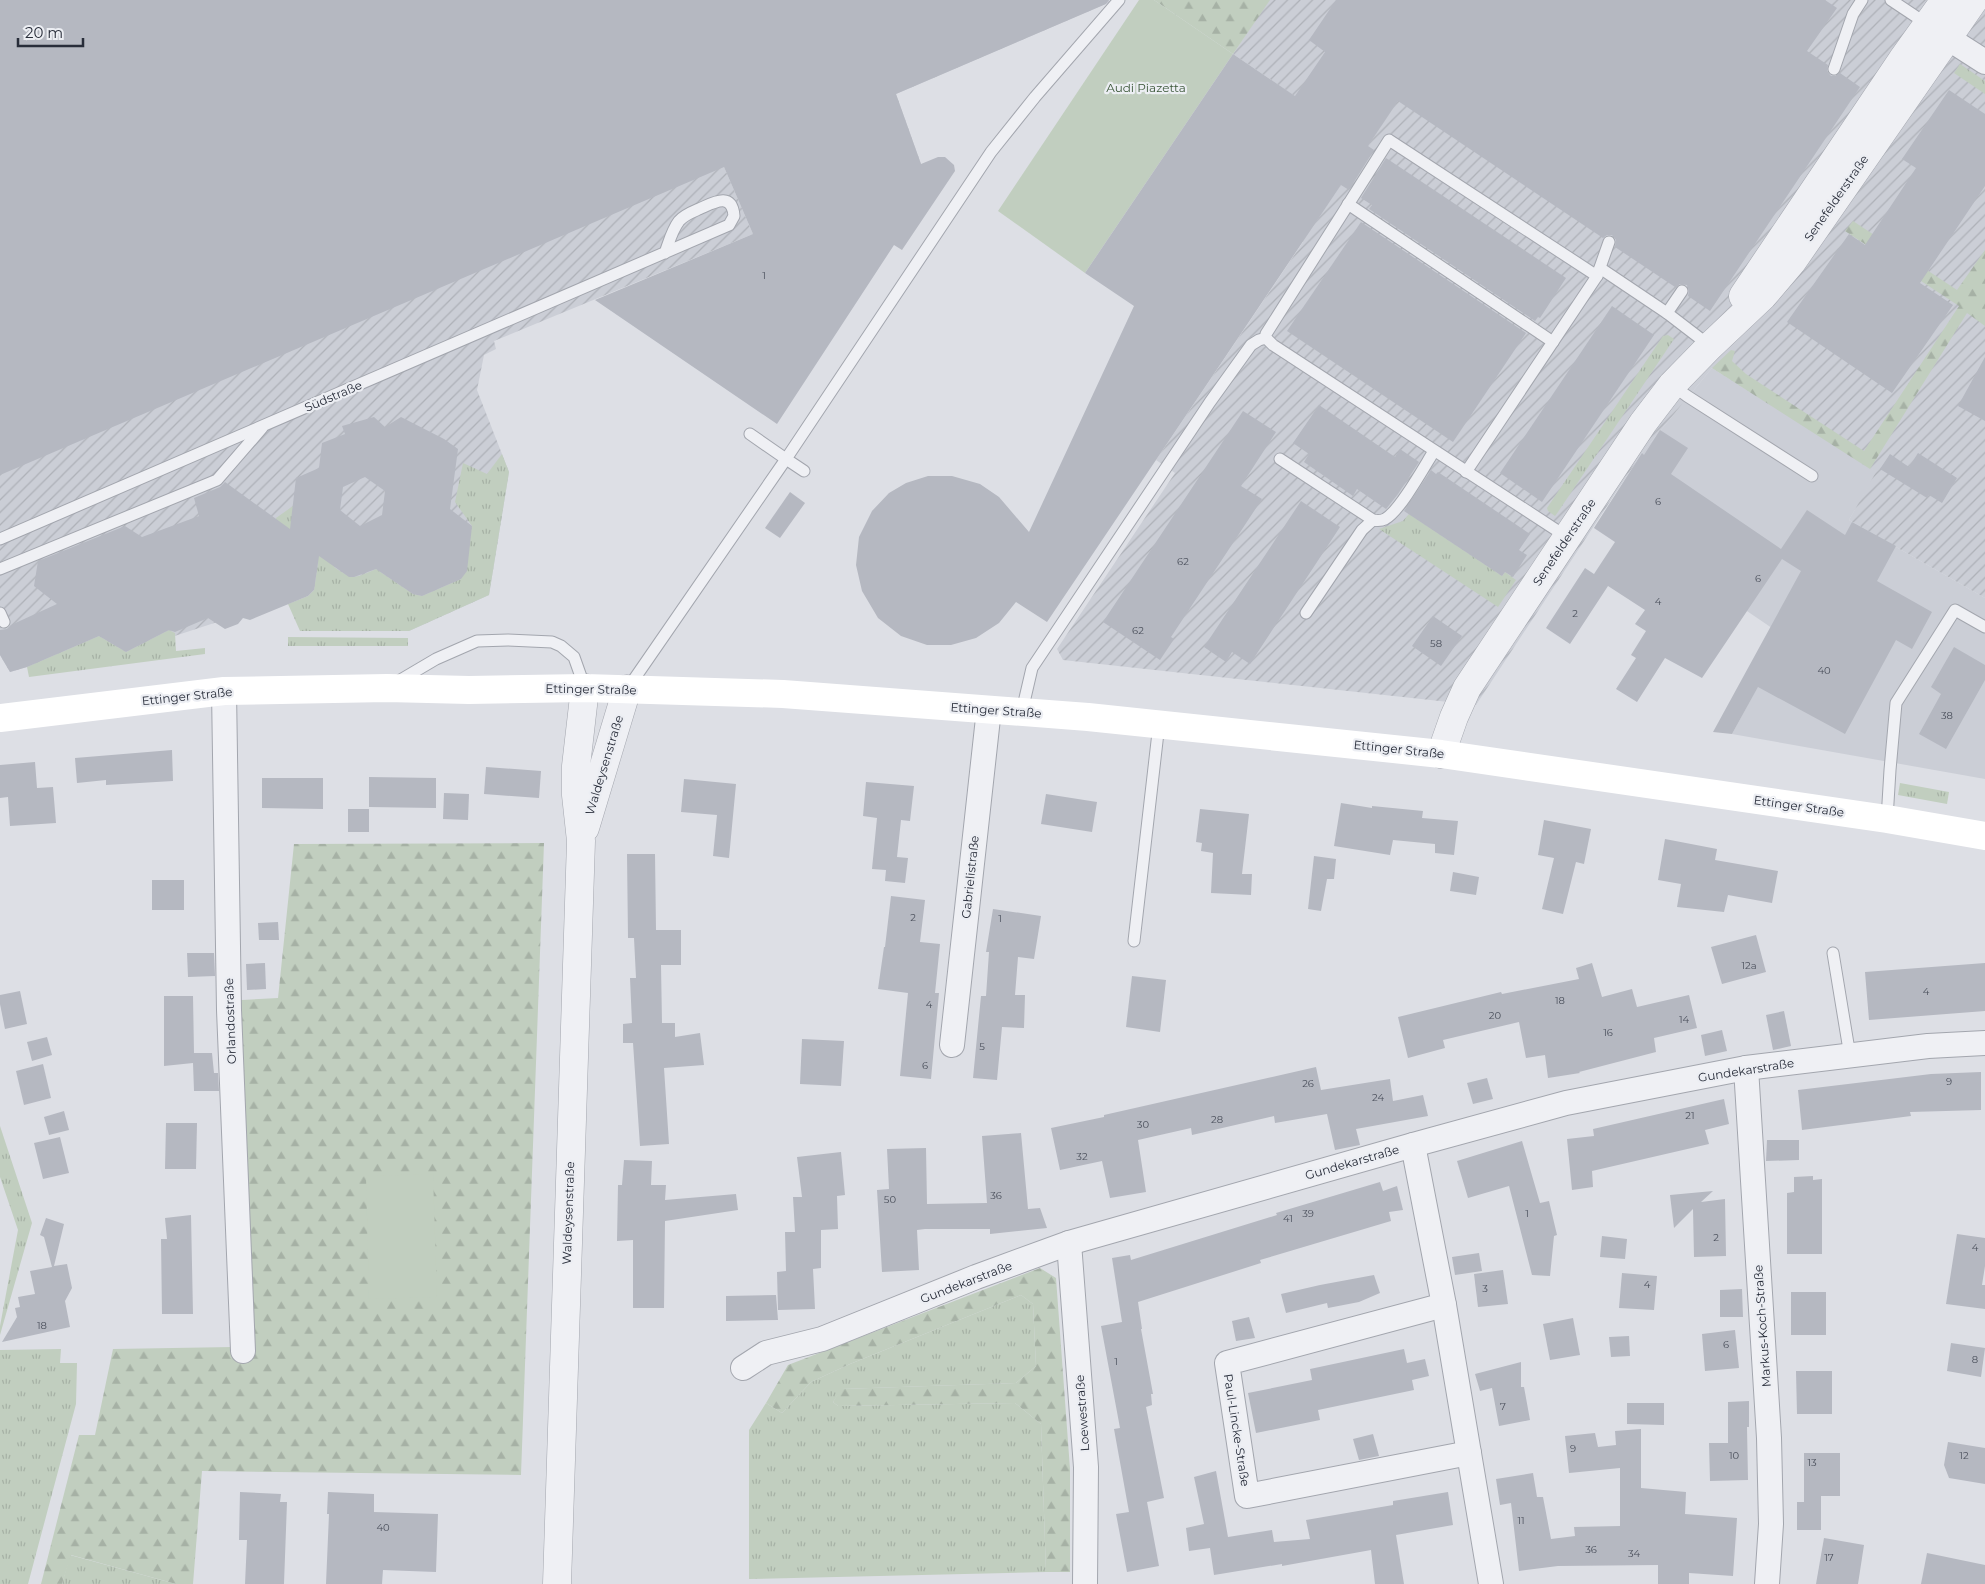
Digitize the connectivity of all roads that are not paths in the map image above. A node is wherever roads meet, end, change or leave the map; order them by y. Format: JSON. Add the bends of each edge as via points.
{"nodes":[{"id":1,"x":1119,"y":0,"type":"edge"},
{"id":2,"x":1862,"y":0,"type":"edge"},
{"id":3,"x":1892,"y":0,"type":"edge"},
{"id":4,"x":1944,"y":0,"type":"edge"},
{"id":5,"x":1974,"y":0,"type":"edge"},
{"id":6,"x":1938,"y":31,"type":"junction"},
{"id":7,"x":1985,"y":62,"type":"edge"},
{"id":8,"x":1834,"y":69,"type":"dead end"},
{"id":9,"x":1348,"y":204,"type":"junction"},
{"id":10,"x":1609,"y":242,"type":"dead end"},
{"id":11,"x":665,"y":253,"type":"junction"},
{"id":12,"x":1598,"y":272,"type":"junction"},
{"id":13,"x":1682,"y":291,"type":"dead end"},
{"id":14,"x":1667,"y":313,"type":"junction"},
{"id":15,"x":1266,"y":338,"type":"junction"},
{"id":16,"x":1554,"y":342,"type":"junction"},
{"id":17,"x":1710,"y":346,"type":"junction"},
{"id":18,"x":1672,"y":385,"type":"junction"},
{"id":19,"x":263,"y":426,"type":"junction"},
{"id":20,"x":750,"y":434,"type":"dead end"},
{"id":21,"x":1434,"y":452,"type":"junction"},
{"id":22,"x":786,"y":459,"type":"junction"},
{"id":23,"x":1280,"y":459,"type":"dead end"},
{"id":24,"x":804,"y":471,"type":"dead end"},
{"id":25,"x":1466,"y":472,"type":"junction"},
{"id":26,"x":1812,"y":476,"type":"dead end"},
{"id":27,"x":1373,"y":520,"type":"junction"},
{"id":28,"x":1567,"y":537,"type":"junction"},
{"id":29,"x":0,"y":538,"type":"edge"},
{"id":30,"x":0,"y":569,"type":"edge"},
{"id":31,"x":1306,"y":613,"type":"dead end"},
{"id":32,"x":1985,"y":627,"type":"edge"},
{"id":33,"x":387,"y":688,"type":"junction"},
{"id":34,"x":585,"y":688,"type":"junction"},
{"id":35,"x":627,"y":689,"type":"junction"},
{"id":36,"x":224,"y":691,"type":"junction"},
{"id":37,"x":989,"y":709,"type":"junction"},
{"id":38,"x":1022,"y":711,"type":"junction"},
{"id":39,"x":0,"y":718,"type":"edge"},
{"id":40,"x":1159,"y":724,"type":"junction"},
{"id":41,"x":1441,"y":754,"type":"junction"},
{"id":42,"x":1888,"y":819,"type":"junction"},
{"id":43,"x":1985,"y":836,"type":"edge"},
{"id":44,"x":581,"y":842,"type":"junction"},
{"id":45,"x":1134,"y":941,"type":"dead end"},
{"id":46,"x":1833,"y":952,"type":"dead end"},
{"id":47,"x":1985,"y":1043,"type":"edge"},
{"id":48,"x":952,"y":1045,"type":"dead end"},
{"id":49,"x":1850,"y":1056,"type":"junction"},
{"id":50,"x":1746,"y":1068,"type":"junction"},
{"id":51,"x":1413,"y":1144,"type":"junction"},
{"id":52,"x":1069,"y":1243,"type":"junction"},
{"id":53,"x":1444,"y":1305,"type":"junction"},
{"id":54,"x":243,"y":1351,"type":"dead end"},
{"id":55,"x":743,"y":1368,"type":"dead end"},
{"id":56,"x":1469,"y":1453,"type":"junction"},
{"id":57,"x":558,"y":1584,"type":"edge"},
{"id":58,"x":1085,"y":1584,"type":"edge"},
{"id":59,"x":1491,"y":1584,"type":"edge"},
{"id":60,"x":1766,"y":1584,"type":"edge"}],
"edges":[{"from":1,"to":22,"type":"lane","via":[[987,158]]},
{"from":2,"to":8,"type":"lane","via":[[1853,14]]},
{"from":3,"to":6,"type":"lane"},
{"from":4,"to":6,"type":"street","name":"Senefelderstraße"},
{"from":5,"to":6,"type":"street","name":"Senefelderstraße"},
{"from":6,"to":7,"type":"street"},
{"from":6,"to":17,"type":"street","name":"Senefelderstraße"},
{"from":9,"to":12,"type":"lane","via":[[1389,140]]},
{"from":9,"to":15,"type":"lane","via":[[1272,323]]},
{"from":9,"to":16,"type":"lane"},
{"from":10,"to":12,"type":"lane"},
{"from":11,"to":11,"type":"lane","name":"Südstraße","via":[[729,225],[734,216],[732,207],[717,200],[687,215],[675,227]]},
{"from":11,"to":19,"type":"lane","name":"Südstraße"},
{"from":12,"to":14,"type":"lane"},
{"from":12,"to":16,"type":"lane"},
{"from":13,"to":14,"type":"lane"},
{"from":14,"to":17,"type":"lane"},
{"from":15,"to":21,"type":"lane"},
{"from":15,"to":38,"type":"lane","via":[[1251,345],[1210,402],[1032,668]]},
{"from":16,"to":25,"type":"lane"},
{"from":17,"to":18,"type":"street","name":"Senefelderstraße"},
{"from":18,"to":26,"type":"lane"},
{"from":18,"to":28,"type":"street","name":"Senefelderstraße"},
{"from":19,"to":29,"type":"lane","name":"Südstraße"},
{"from":19,"to":30,"type":"lane","via":[[217,480]]},
{"from":20,"to":22,"type":"lane"},
{"from":21,"to":25,"type":"lane"},
{"from":21,"to":27,"type":"lane","via":[[1391,514],[1380,521]]},
{"from":22,"to":24,"type":"lane"},
{"from":22,"to":35,"type":"lane"},
{"from":23,"to":27,"type":"lane"},
{"from":25,"to":28,"type":"lane"},
{"from":27,"to":31,"type":"lane","via":[[1362,530]]},
{"from":28,"to":41,"type":"street","name":"Senefelderstraße","via":[[1467,688]]},
{"from":32,"to":42,"type":"lane","via":[[1955,610],[1896,703]]},
{"from":33,"to":34,"type":"main road","name":"Ettinger Straße"},
{"from":33,"to":34,"type":"lane","via":[[436,659],[477,641],[508,640],[552,642],[561,646],[574,657]]},
{"from":33,"to":36,"type":"main road","name":"Ettinger Straße"},
{"from":34,"to":35,"type":"main road","name":"Ettinger Straße"},
{"from":34,"to":44,"type":"street","name":"Waldeysenstraße","via":[[576,766]]},
{"from":35,"to":37,"type":"main road","name":"Ettinger Straße","via":[[783,694]]},
{"from":35,"to":44,"type":"street","name":"Waldeysenstraße"},
{"from":36,"to":39,"type":"main road","name":"Ettinger Straße"},
{"from":36,"to":54,"type":"street","name":"Orlandostraße","via":[[229,1010]]},
{"from":37,"to":38,"type":"main road","name":"Ettinger Straße"},
{"from":37,"to":48,"type":"street","name":"Gabrielistraße"},
{"from":38,"to":40,"type":"main road","name":"Ettinger Straße"},
{"from":40,"to":41,"type":"main road","name":"Ettinger Straße"},
{"from":40,"to":45,"type":"lane"},
{"from":41,"to":42,"type":"main road","name":"Ettinger Straße"},
{"from":42,"to":43,"type":"main road","name":"Ettinger Straße"},
{"from":44,"to":57,"type":"street","name":"Waldeysenstraße"},
{"from":46,"to":49,"type":"lane"},
{"from":47,"to":49,"type":"street","name":"Gundekarstraße"},
{"from":49,"to":50,"type":"street","name":"Gundekarstraße"},
{"from":50,"to":51,"type":"street","name":"Gundekarstraße","via":[[1566,1103]]},
{"from":50,"to":60,"type":"street","name":"Markus-Koch-Straße","via":[[1769,1438],[1771,1524]]},
{"from":51,"to":52,"type":"street","name":"Gundekarstraße"},
{"from":51,"to":53,"type":"street"},
{"from":52,"to":55,"type":"street","name":"Gundekarstraße","via":[[822,1339],[766,1353]]},
{"from":52,"to":58,"type":"street","name":"Loewestraße","via":[[1086,1467]]},
{"from":53,"to":56,"type":"street"},
{"from":53,"to":56,"type":"street","name":"Paul-Lincke-Straße","via":[[1227,1363],[1247,1496]]},
{"from":56,"to":59,"type":"street"}]}
